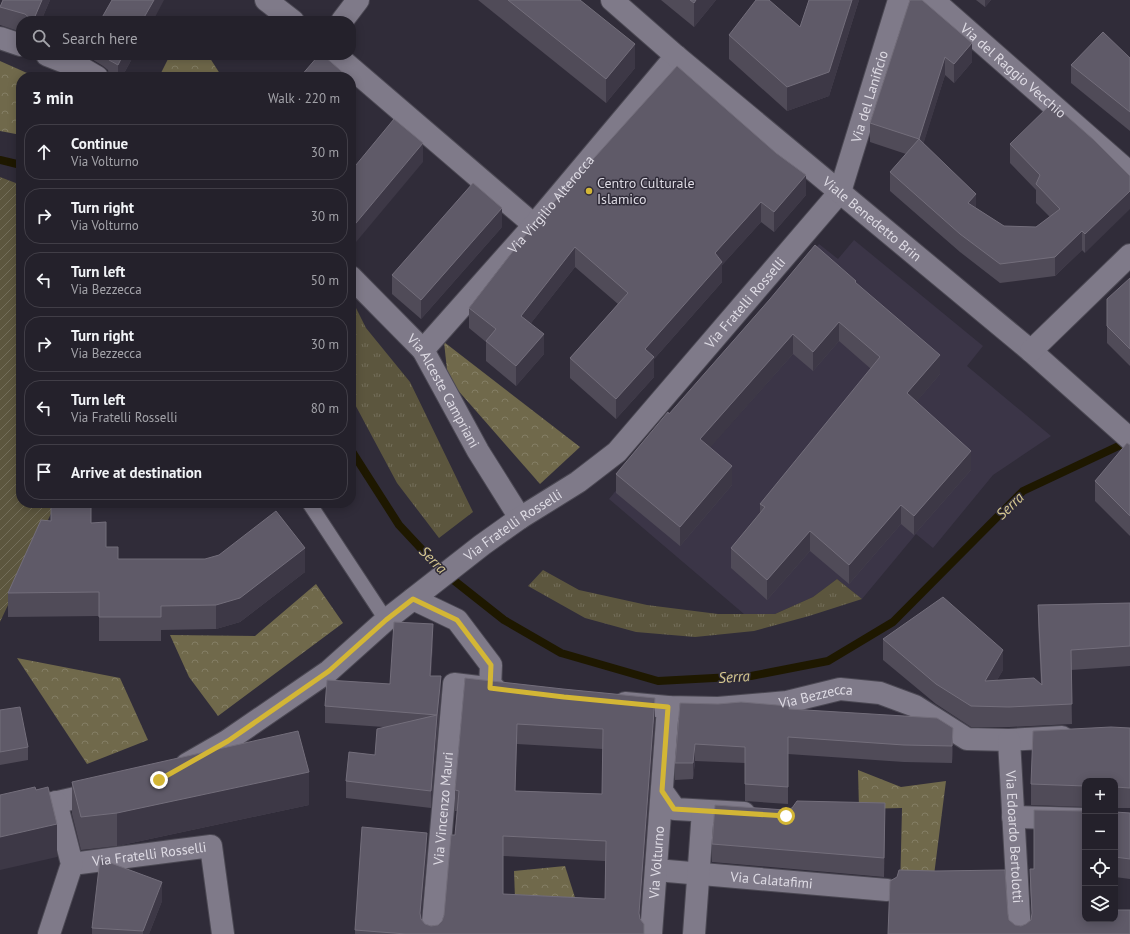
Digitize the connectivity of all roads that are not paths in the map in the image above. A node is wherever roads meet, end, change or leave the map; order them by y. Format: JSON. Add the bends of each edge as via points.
{"nodes":[{"id":1,"x":266,"y":0,"type":"edge"},
{"id":2,"x":358,"y":0,"type":"edge"},
{"id":3,"x":612,"y":0,"type":"edge"},
{"id":4,"x":899,"y":0,"type":"edge"},
{"id":5,"x":933,"y":0,"type":"edge"},
{"id":6,"x":287,"y":16,"type":"edge"},
{"id":7,"x":346,"y":16,"type":"edge"},
{"id":8,"x":0,"y":38,"type":"edge"},
{"id":9,"x":16,"y":43,"type":"edge"},
{"id":10,"x":676,"y":56,"type":"junction"},
{"id":11,"x":60,"y":60,"type":"edge"},
{"id":12,"x":342,"y":60,"type":"edge"},
{"id":13,"x":89,"y":72,"type":"edge"},
{"id":14,"x":356,"y":72,"type":"edge"},
{"id":15,"x":356,"y":72,"type":"edge"},
{"id":16,"x":1130,"y":173,"type":"edge"},
{"id":17,"x":840,"y":192,"type":"junction"},
{"id":18,"x":534,"y":225,"type":"junction"},
{"id":19,"x":1130,"y":255,"type":"edge"},
{"id":20,"x":356,"y":282,"type":"edge"},
{"id":21,"x":423,"y":350,"type":"junction"},
{"id":22,"x":1031,"y":351,"type":"junction"},
{"id":23,"x":1130,"y":439,"type":"edge"},
{"id":24,"x":312,"y":508,"type":"edge"},
{"id":25,"x":520,"y":518,"type":"junction"},
{"id":26,"x":421,"y":592,"type":"junction"},
{"id":27,"x":386,"y":620,"type":"junction"},
{"id":28,"x":490,"y":688,"type":"junction"},
{"id":29,"x":512,"y":691,"type":"edge"},
{"id":30,"x":608,"y":701,"type":"edge"},
{"id":31,"x":668,"y":707,"type":"junction"},
{"id":32,"x":1085,"y":736,"type":"edge"},
{"id":33,"x":1009,"y":740,"type":"junction"},
{"id":34,"x":172,"y":772,"type":"edge"},
{"id":35,"x":122,"y":788,"type":"edge"},
{"id":36,"x":662,"y":791,"type":"junction"},
{"id":37,"x":56,"y":802,"type":"junction"},
{"id":38,"x":703,"y":811,"type":"junction"},
{"id":39,"x":763,"y":814,"type":"edge"},
{"id":40,"x":0,"y":815,"type":"edge"},
{"id":41,"x":1013,"y":818,"type":"junction"},
{"id":42,"x":1082,"y":820,"type":"edge"},
{"id":43,"x":72,"y":864,"type":"junction"},
{"id":44,"x":656,"y":870,"type":"junction"},
{"id":45,"x":699,"y":873,"type":"junction"},
{"id":46,"x":887,"y":890,"type":"dead end"},
{"id":47,"x":49,"y":934,"type":"edge"},
{"id":48,"x":223,"y":934,"type":"edge"},
{"id":49,"x":432,"y":934,"type":"edge"},
{"id":50,"x":651,"y":934,"type":"edge"},
{"id":51,"x":694,"y":934,"type":"edge"},
{"id":52,"x":1020,"y":934,"type":"edge"}],
"edges":[{"from":1,"to":6,"type":"street"},
{"from":2,"to":7,"type":"street"},
{"from":3,"to":10,"type":"street","name":"Viale Benedetto Brin"},
{"from":4,"to":17,"type":"street","name":"Via del Lanificio"},
{"from":5,"to":16,"type":"street","name":"Via del Raggio Vecchio"},
{"from":8,"to":9,"type":"street"},
{"from":10,"to":17,"type":"street","name":"Viale Benedetto Brin"},
{"from":10,"to":18,"type":"street","name":"Via Virgilio Alterocca"},
{"from":11,"to":13,"type":"street"},
{"from":12,"to":14,"type":"street"},
{"from":15,"to":18,"type":"street"},
{"from":17,"to":22,"type":"street","name":"Viale Benedetto Brin"},
{"from":17,"to":25,"type":"street","name":"Via Fratelli Rosselli","via":[[617,452],[578,482]]},
{"from":18,"to":21,"type":"street","name":"Via Virgilio Alterocca"},
{"from":19,"to":22,"type":"street"},
{"from":20,"to":21,"type":"street","name":"Via Alceste Campriani"},
{"from":21,"to":25,"type":"street","name":"Via Alceste Campriani","via":[[478,451]]},
{"from":22,"to":23,"type":"street","name":"Viale Benedetto Brin"},
{"from":24,"to":27,"type":"lane"},
{"from":25,"to":26,"type":"street","name":"Via Fratelli Rosselli"},
{"from":26,"to":27,"type":"street","name":"Via Fratelli Rosselli"},
{"from":26,"to":28,"type":"street","via":[[457,620],[491,665]]},
{"from":27,"to":34,"type":"street","name":"Via Fratelli Rosselli","via":[[329,671],[228,741]]},
{"from":28,"to":29,"type":"street"},
{"from":28,"to":49,"type":"street","name":"Via Vincenzo Mauri","via":[[454,684]]},
{"from":30,"to":31,"type":"street","name":"Via Bezzecca"},
{"from":31,"to":33,"type":"street","name":"Via Bezzecca","via":[[718,708],[787,702],[840,689],[880,693],[916,706],[967,739]]},
{"from":31,"to":36,"type":"street","name":"Via Volturno"},
{"from":32,"to":33,"type":"street","name":"Via Bezzecca"},
{"from":33,"to":41,"type":"street","name":"Via Edoardo Bertolotti"},
{"from":35,"to":37,"type":"street"},
{"from":36,"to":38,"type":"street","name":"Via Volturno","via":[[674,809]]},
{"from":36,"to":44,"type":"street","name":"Via Volturno"},
{"from":37,"to":40,"type":"street"},
{"from":37,"to":43,"type":"street","name":"Via Fratelli Rosselli"},
{"from":38,"to":39,"type":"street","name":"Via Volturno"},
{"from":38,"to":45,"type":"street"},
{"from":41,"to":42,"type":"street"},
{"from":41,"to":52,"type":"street","name":"Via Edoardo Bertolotti"},
{"from":43,"to":47,"type":"street","name":"Via Fratelli Rosselli"},
{"from":43,"to":48,"type":"street","name":"Via Fratelli Rosselli","via":[[211,846]]},
{"from":44,"to":45,"type":"street","name":"Via Calatafimi"},
{"from":44,"to":50,"type":"street","name":"Via Volturno"},
{"from":45,"to":46,"type":"street","name":"Via Calatafimi"},
{"from":45,"to":51,"type":"street"}]}
